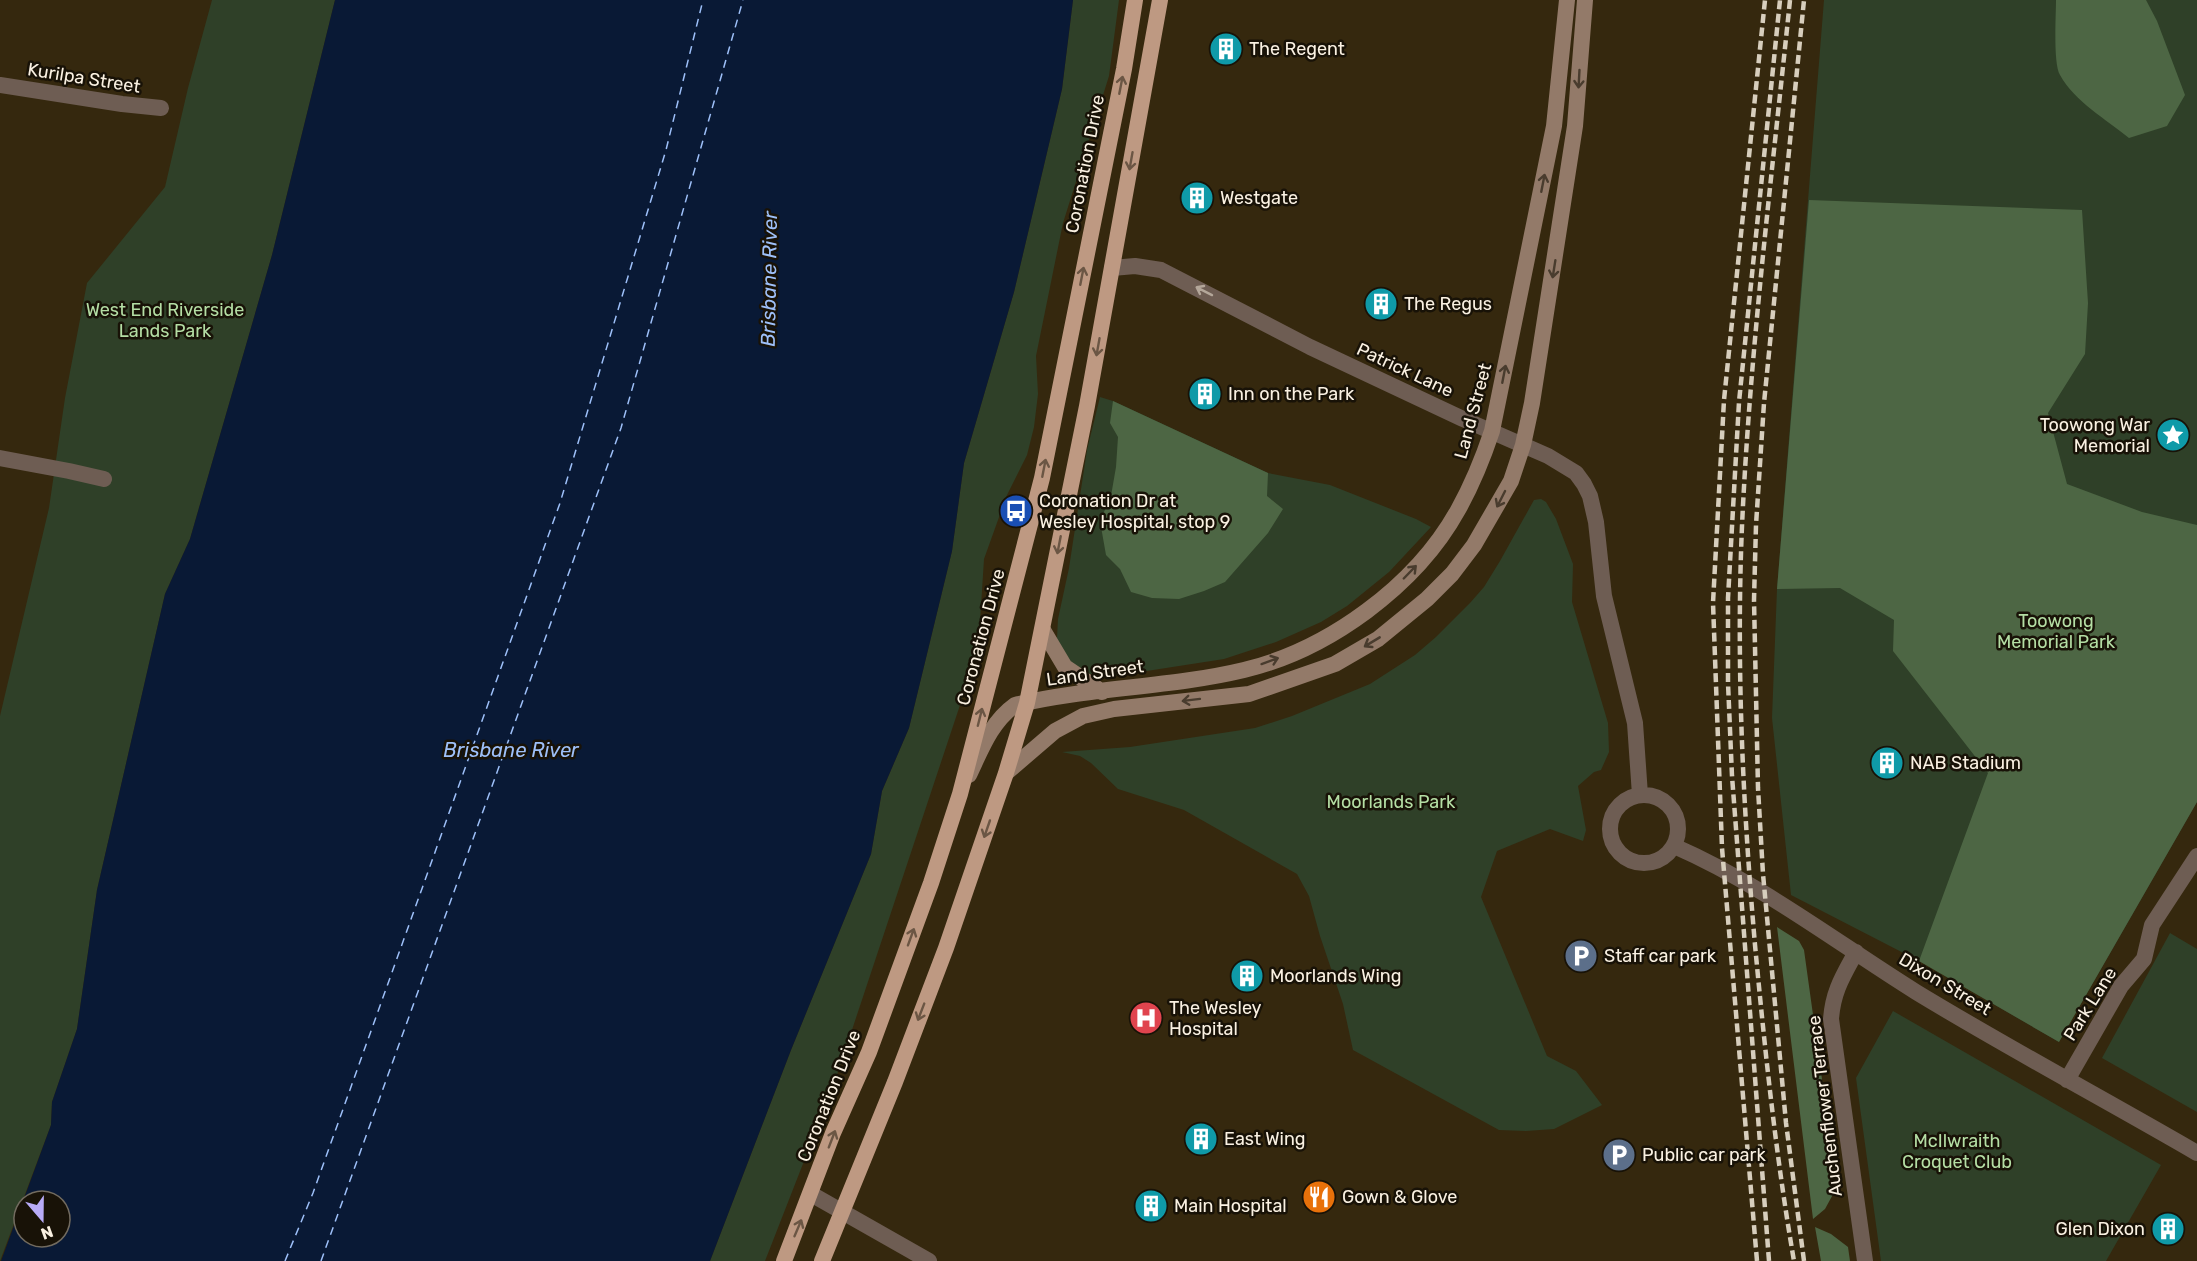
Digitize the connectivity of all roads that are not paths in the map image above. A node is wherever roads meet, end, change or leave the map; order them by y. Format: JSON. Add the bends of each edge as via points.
{"nodes":[{"id":1,"x":1135,"y":0,"type":"edge"},
{"id":2,"x":1160,"y":0,"type":"edge"},
{"id":3,"x":1568,"y":0,"type":"edge"},
{"id":4,"x":1585,"y":0,"type":"edge"},
{"id":5,"x":0,"y":85,"type":"edge"},
{"id":6,"x":161,"y":108,"type":"dead end"},
{"id":7,"x":1112,"y":268,"type":"junction"},
{"id":8,"x":1492,"y":431,"type":"junction"},
{"id":9,"x":1523,"y":445,"type":"junction"},
{"id":10,"x":0,"y":458,"type":"edge"},
{"id":11,"x":105,"y":479,"type":"dead end"},
{"id":12,"x":1043,"y":630,"type":"junction"},
{"id":13,"x":1102,"y":692,"type":"junction"},
{"id":14,"x":1027,"y":703,"type":"junction"},
{"id":15,"x":1006,"y":773,"type":"junction"},
{"id":16,"x":960,"y":794,"type":"junction"},
{"id":17,"x":1640,"y":795,"type":"junction"},
{"id":18,"x":1674,"y":846,"type":"junction"},
{"id":19,"x":2197,"y":856,"type":"edge"},
{"id":20,"x":1856,"y":952,"type":"junction"},
{"id":21,"x":2067,"y":1080,"type":"junction"},
{"id":22,"x":2197,"y":1153,"type":"edge"},
{"id":23,"x":811,"y":1194,"type":"junction"},
{"id":24,"x":843,"y":1211,"type":"junction"},
{"id":25,"x":784,"y":1261,"type":"edge"},
{"id":26,"x":822,"y":1261,"type":"edge"},
{"id":27,"x":929,"y":1261,"type":"edge"},
{"id":28,"x":1865,"y":1261,"type":"edge"}],
"edges":[{"from":16,"to":1,"type":"highway","name":"Coronation Drive","one_way":true,"via":[[1042,478]]},
{"from":2,"to":7,"type":"highway","one_way":true},
{"from":8,"to":3,"type":"main road","name":"Land Street","one_way":true,"via":[[1554,126]]},
{"from":4,"to":9,"type":"main road","one_way":true,"via":[[1575,126],[1533,403]]},
{"from":5,"to":6,"type":"street","name":"Kurilpa Street"},
{"from":8,"to":7,"type":"street","name":"Patrick Lane","one_way":true,"via":[[1310,347],[1161,270]]},
{"from":7,"to":12,"type":"highway","one_way":true},
{"from":8,"to":9,"type":"street","name":"Patrick Lane"},
{"from":13,"to":8,"type":"main road","name":"Land Street","one_way":true,"via":[[1245,670],[1315,643],[1367,611],[1412,572],[1458,511]]},
{"from":9,"to":15,"type":"main road","one_way":true,"via":[[1511,481],[1474,545],[1427,599],[1378,639],[1335,664],[1250,694],[1083,716],[1055,731]]},
{"from":9,"to":17,"type":"street","name":"Patrick Lane","via":[[1566,465],[1580,478],[1590,496],[1604,596],[1635,723]]},
{"from":10,"to":11,"type":"street"},
{"from":12,"to":13,"type":"main road","via":[[1065,667]]},
{"from":12,"to":14,"type":"highway"},
{"from":13,"to":14,"type":"main road","name":"Land Street"},
{"from":14,"to":15,"type":"highway"},
{"from":14,"to":16,"type":"main road","name":"Land Street","via":[[1015,705],[1003,714]]},
{"from":15,"to":24,"type":"highway","one_way":true,"via":[[946,948]]},
{"from":23,"to":16,"type":"highway","name":"Coronation Drive","one_way":true,"via":[[869,1052]]},
{"from":17,"to":18,"type":"street","via":[[1651,795],[1670,806],[1678,826]]},
{"from":17,"to":18,"type":"street","via":[[1614,812],[1610,832],[1618,852],[1636,863],[1648,863],[1659,861]]},
{"from":18,"to":20,"type":"street","name":"Dixon Street","via":[[1783,904]]},
{"from":19,"to":21,"type":"street","name":"Park Lane","via":[[2152,925],[2144,959],[2121,986]]},
{"from":20,"to":21,"type":"street","name":"Dixon Street","via":[[1916,992]]},
{"from":20,"to":28,"type":"street","name":"Auchenflower Terrace","via":[[1837,987],[1831,1019]]},
{"from":21,"to":22,"type":"street","name":"Dixon Street"},
{"from":23,"to":24,"type":"street"},
{"from":25,"to":23,"type":"highway","name":"Coronation Drive","one_way":true},
{"from":24,"to":26,"type":"highway"},
{"from":24,"to":27,"type":"street"}]}
